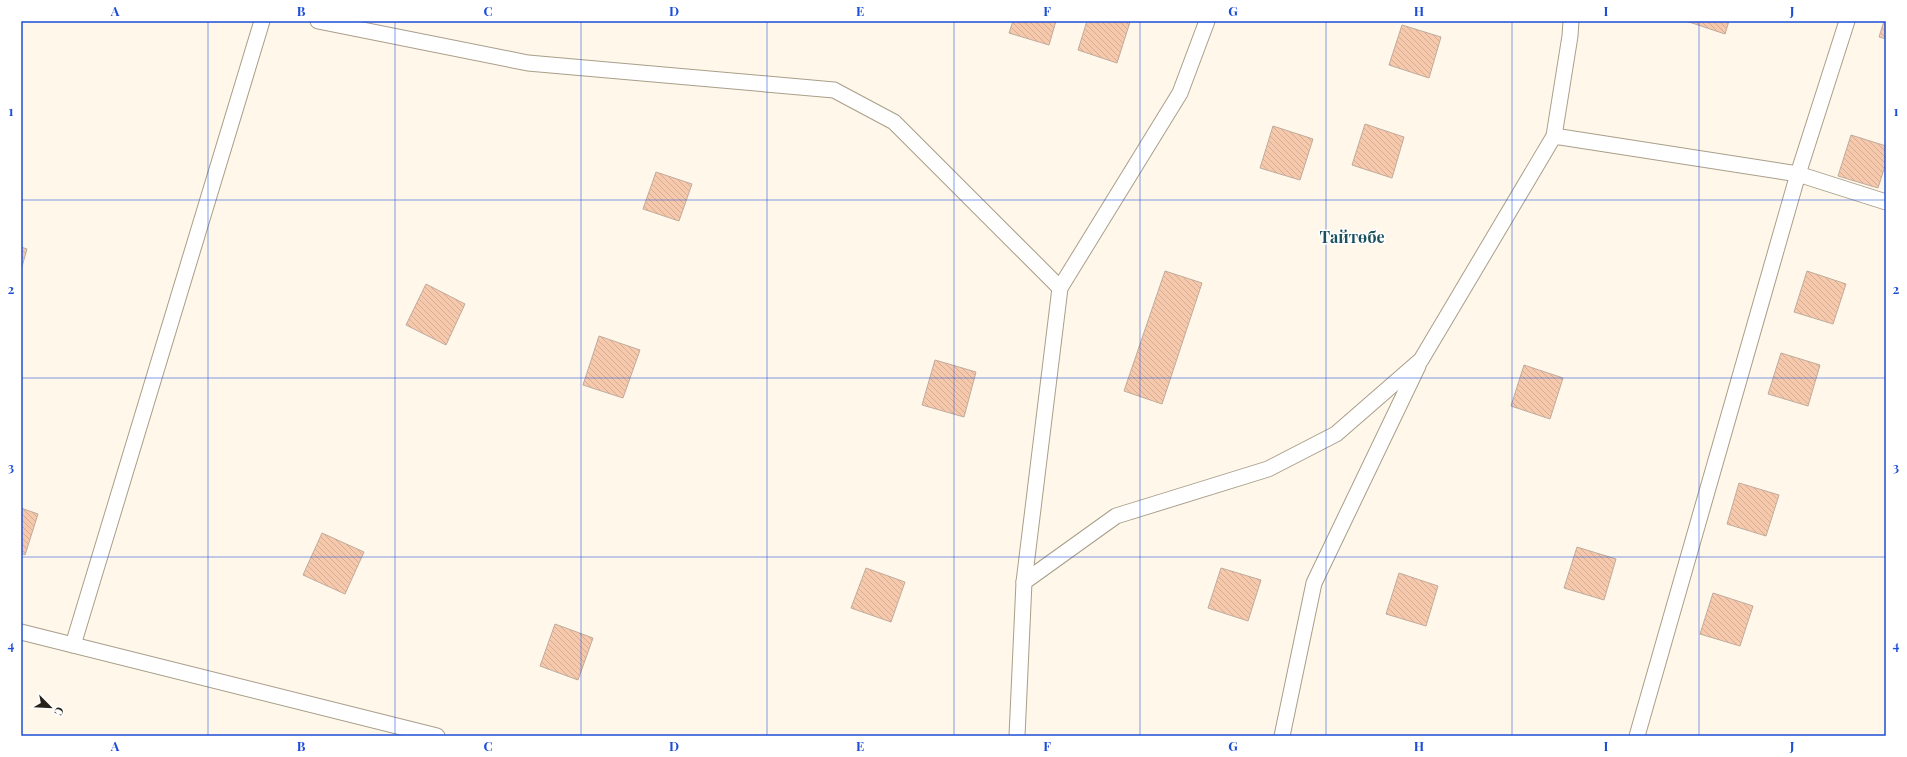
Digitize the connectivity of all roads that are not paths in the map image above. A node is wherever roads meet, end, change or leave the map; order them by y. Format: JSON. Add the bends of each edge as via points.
{"nodes":[{"id":1,"x":262,"y":21,"type":"edge"},
{"id":2,"x":318,"y":21,"type":"edge"},
{"id":3,"x":1207,"y":21,"type":"edge"},
{"id":4,"x":1571,"y":21,"type":"edge"},
{"id":5,"x":1847,"y":21,"type":"edge"},
{"id":6,"x":1554,"y":136,"type":"junction"},
{"id":7,"x":1798,"y":174,"type":"junction"},
{"id":8,"x":1886,"y":202,"type":"edge"},
{"id":9,"x":1060,"y":288,"type":"junction"},
{"id":10,"x":1421,"y":360,"type":"junction"},
{"id":11,"x":1024,"y":582,"type":"junction"},
{"id":12,"x":21,"y":632,"type":"edge"},
{"id":13,"x":73,"y":645,"type":"junction"},
{"id":14,"x":437,"y":736,"type":"edge"},
{"id":15,"x":1017,"y":736,"type":"edge"},
{"id":16,"x":1282,"y":736,"type":"edge"},
{"id":17,"x":1637,"y":736,"type":"edge"}],
"edges":[{"from":1,"to":13,"type":"lane"},
{"from":2,"to":9,"type":"lane","via":[[528,63],[834,90],[894,122]]},
{"from":3,"to":9,"type":"lane","via":[[1180,93]]},
{"from":4,"to":6,"type":"lane"},
{"from":5,"to":7,"type":"lane"},
{"from":6,"to":7,"type":"lane"},
{"from":6,"to":10,"type":"lane"},
{"from":7,"to":8,"type":"lane"},
{"from":7,"to":17,"type":"lane"},
{"from":9,"to":11,"type":"lane"},
{"from":10,"to":11,"type":"lane","via":[[1336,434],[1268,470],[1116,516]]},
{"from":10,"to":16,"type":"lane","via":[[1314,583]]},
{"from":11,"to":15,"type":"lane"},
{"from":12,"to":13,"type":"lane"},
{"from":13,"to":14,"type":"lane"}]}
